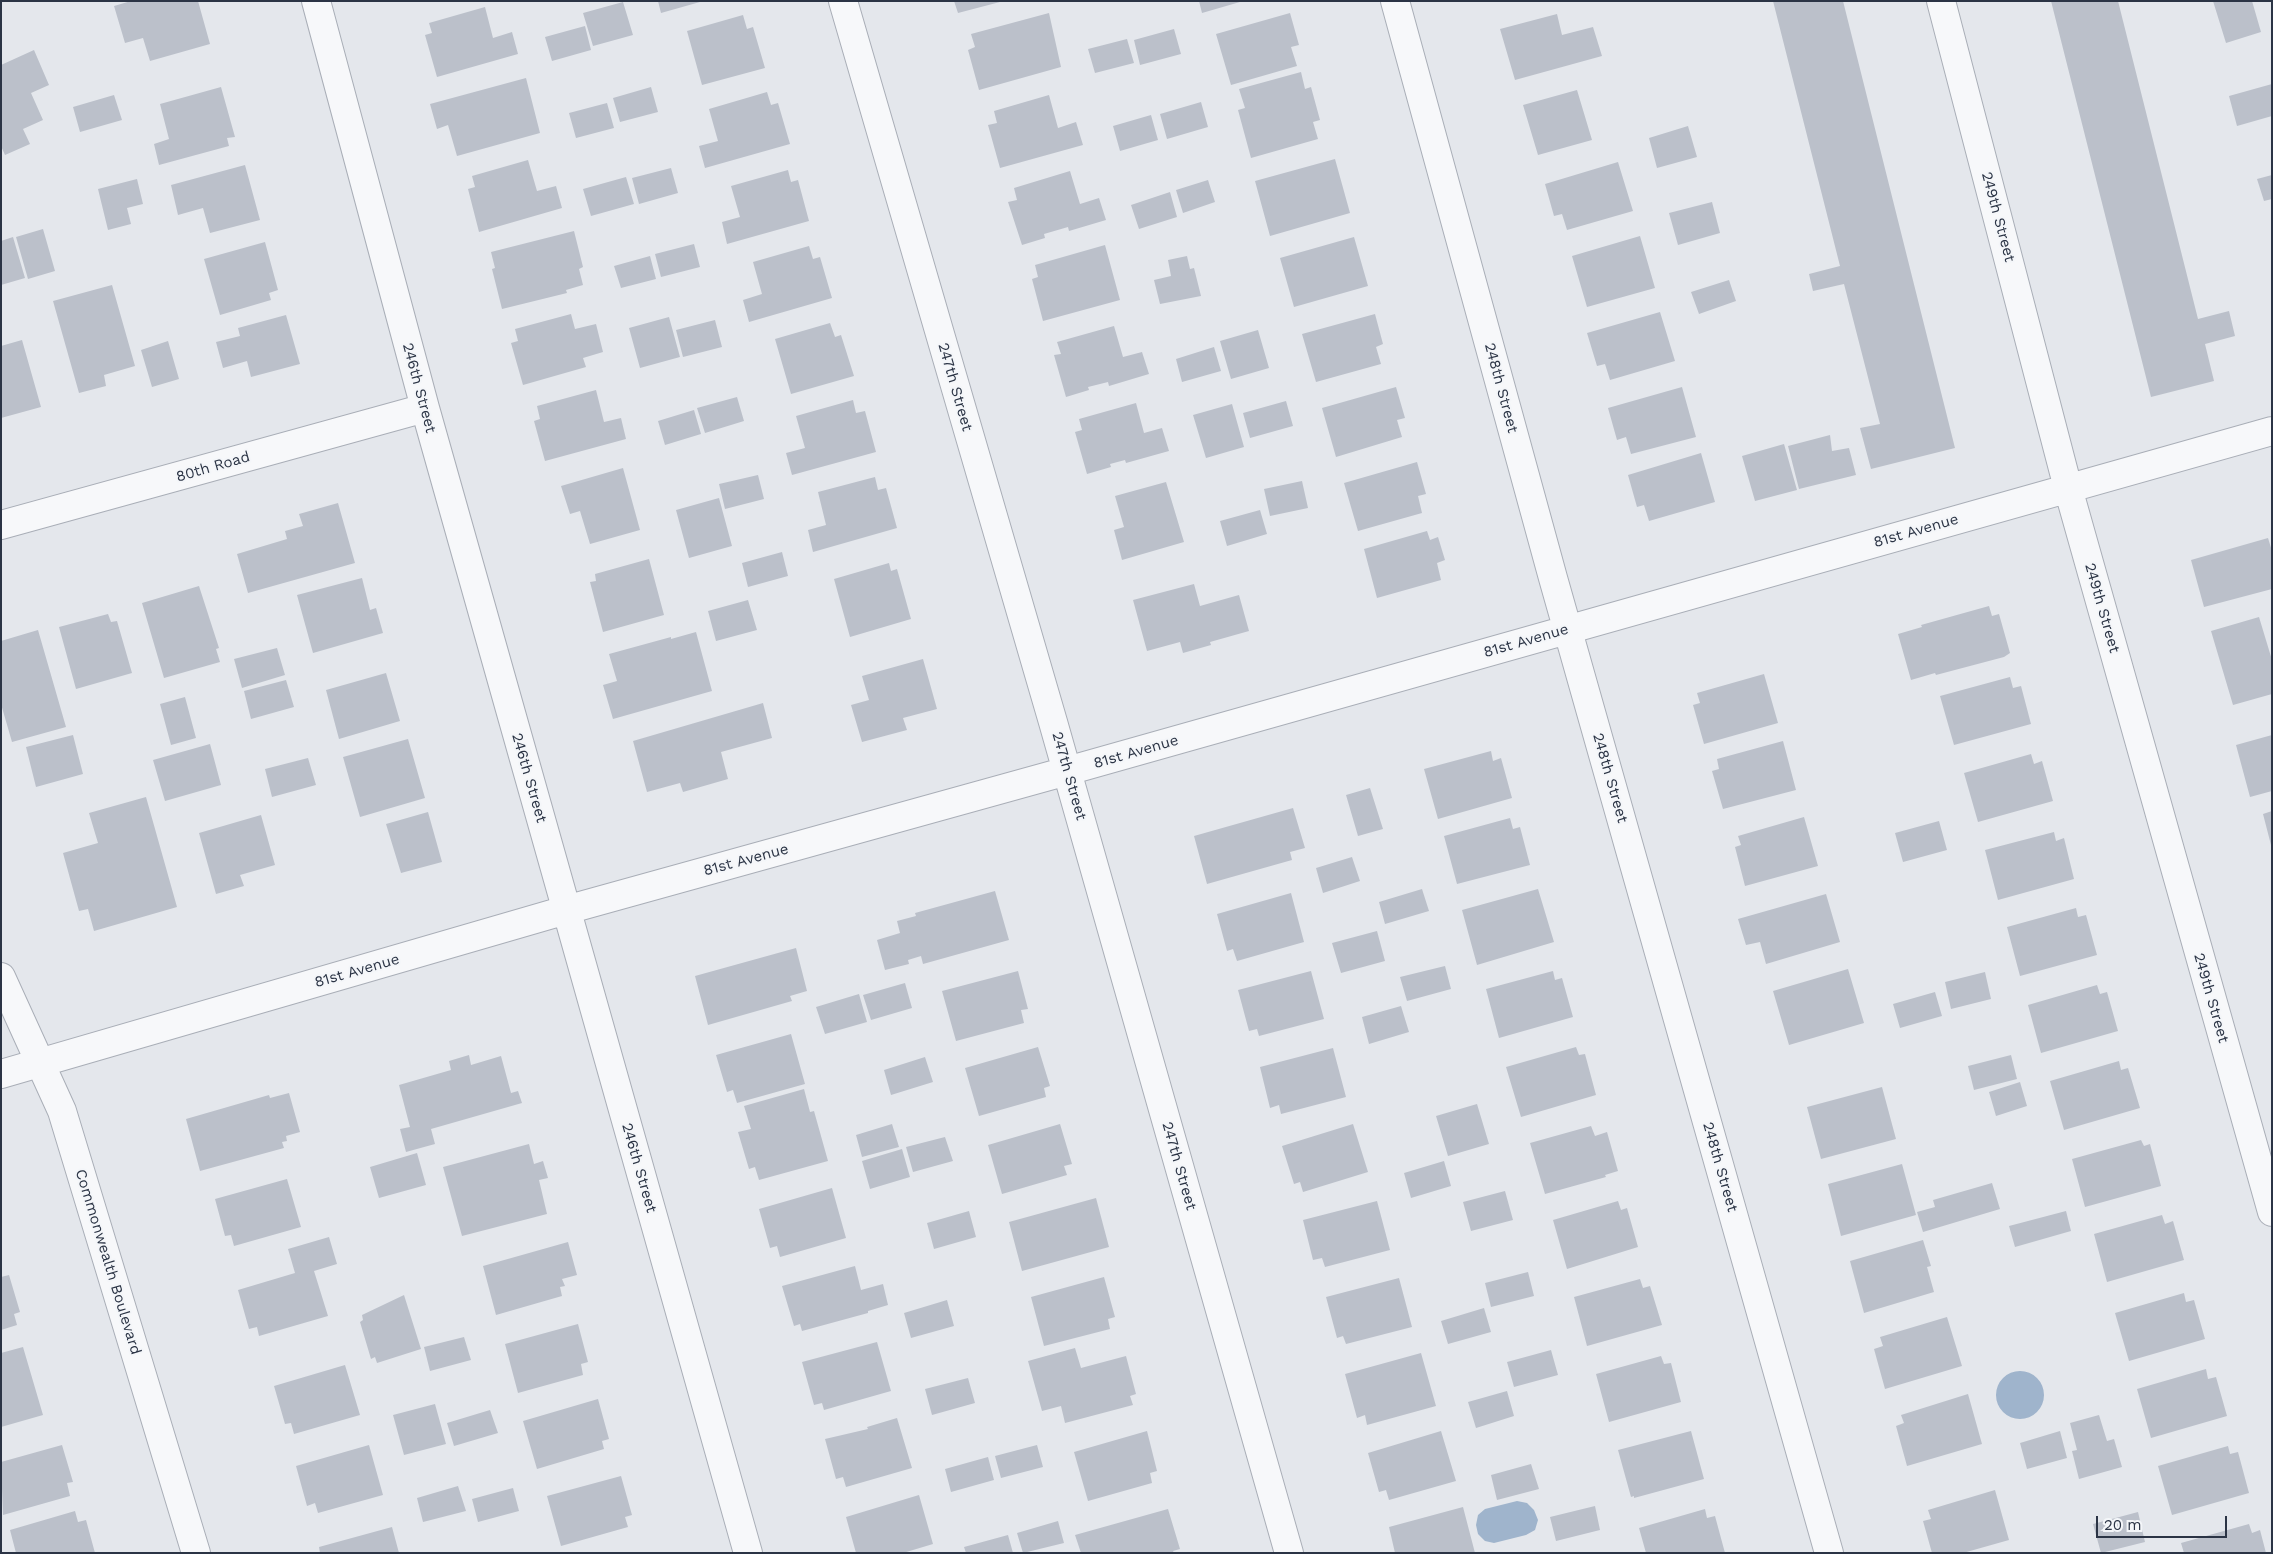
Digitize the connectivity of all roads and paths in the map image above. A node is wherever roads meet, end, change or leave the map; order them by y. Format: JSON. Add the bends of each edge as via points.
{"nodes":[{"id":1,"x":316,"y":1,"type":"edge"},
{"id":2,"x":843,"y":1,"type":"edge"},
{"id":3,"x":1395,"y":1,"type":"edge"},
{"id":4,"x":1941,"y":1,"type":"edge"},
{"id":5,"x":425,"y":408,"type":"junction"},
{"id":6,"x":2272,"y":431,"type":"edge"},
{"id":7,"x":2068,"y":488,"type":"junction"},
{"id":8,"x":1,"y":525,"type":"edge"},
{"id":9,"x":1568,"y":629,"type":"junction"},
{"id":10,"x":1067,"y":772,"type":"junction"},
{"id":11,"x":566,"y":910,"type":"junction"},
{"id":12,"x":1,"y":977,"type":"edge"},
{"id":13,"x":40,"y":1062,"type":"junction"},
{"id":14,"x":1,"y":1074,"type":"edge"},
{"id":15,"x":2272,"y":1212,"type":"edge"},
{"id":16,"x":196,"y":1553,"type":"edge"},
{"id":17,"x":748,"y":1553,"type":"edge"},
{"id":18,"x":1288,"y":1553,"type":"edge"},
{"id":19,"x":1829,"y":1553,"type":"edge"}],
"edges":[{"from":1,"to":5,"type":"street","name":"246th Street"},
{"from":2,"to":10,"type":"street","name":"247th Street"},
{"from":3,"to":9,"type":"street","name":"248th Street"},
{"from":4,"to":7,"type":"street","name":"249th Street"},
{"from":5,"to":8,"type":"street","name":"80th Road"},
{"from":5,"to":11,"type":"street","name":"246th Street"},
{"from":6,"to":7,"type":"street","name":"81st Avenue"},
{"from":7,"to":9,"type":"street","name":"81st Avenue"},
{"from":7,"to":15,"type":"street","name":"249th Street"},
{"from":9,"to":10,"type":"street","name":"81st Avenue"},
{"from":9,"to":19,"type":"street","name":"248th Street"},
{"from":10,"to":11,"type":"street","name":"81st Avenue"},
{"from":10,"to":18,"type":"street","name":"247th Street"},
{"from":11,"to":13,"type":"street","name":"81st Avenue"},
{"from":11,"to":17,"type":"street","name":"246th Street"},
{"from":12,"to":13,"type":"street","name":"Commonwealth Boulevard"},
{"from":13,"to":14,"type":"street","name":"81st Avenue"},
{"from":13,"to":16,"type":"street","name":"Commonwealth Boulevard","via":[[62,1111]]}]}
